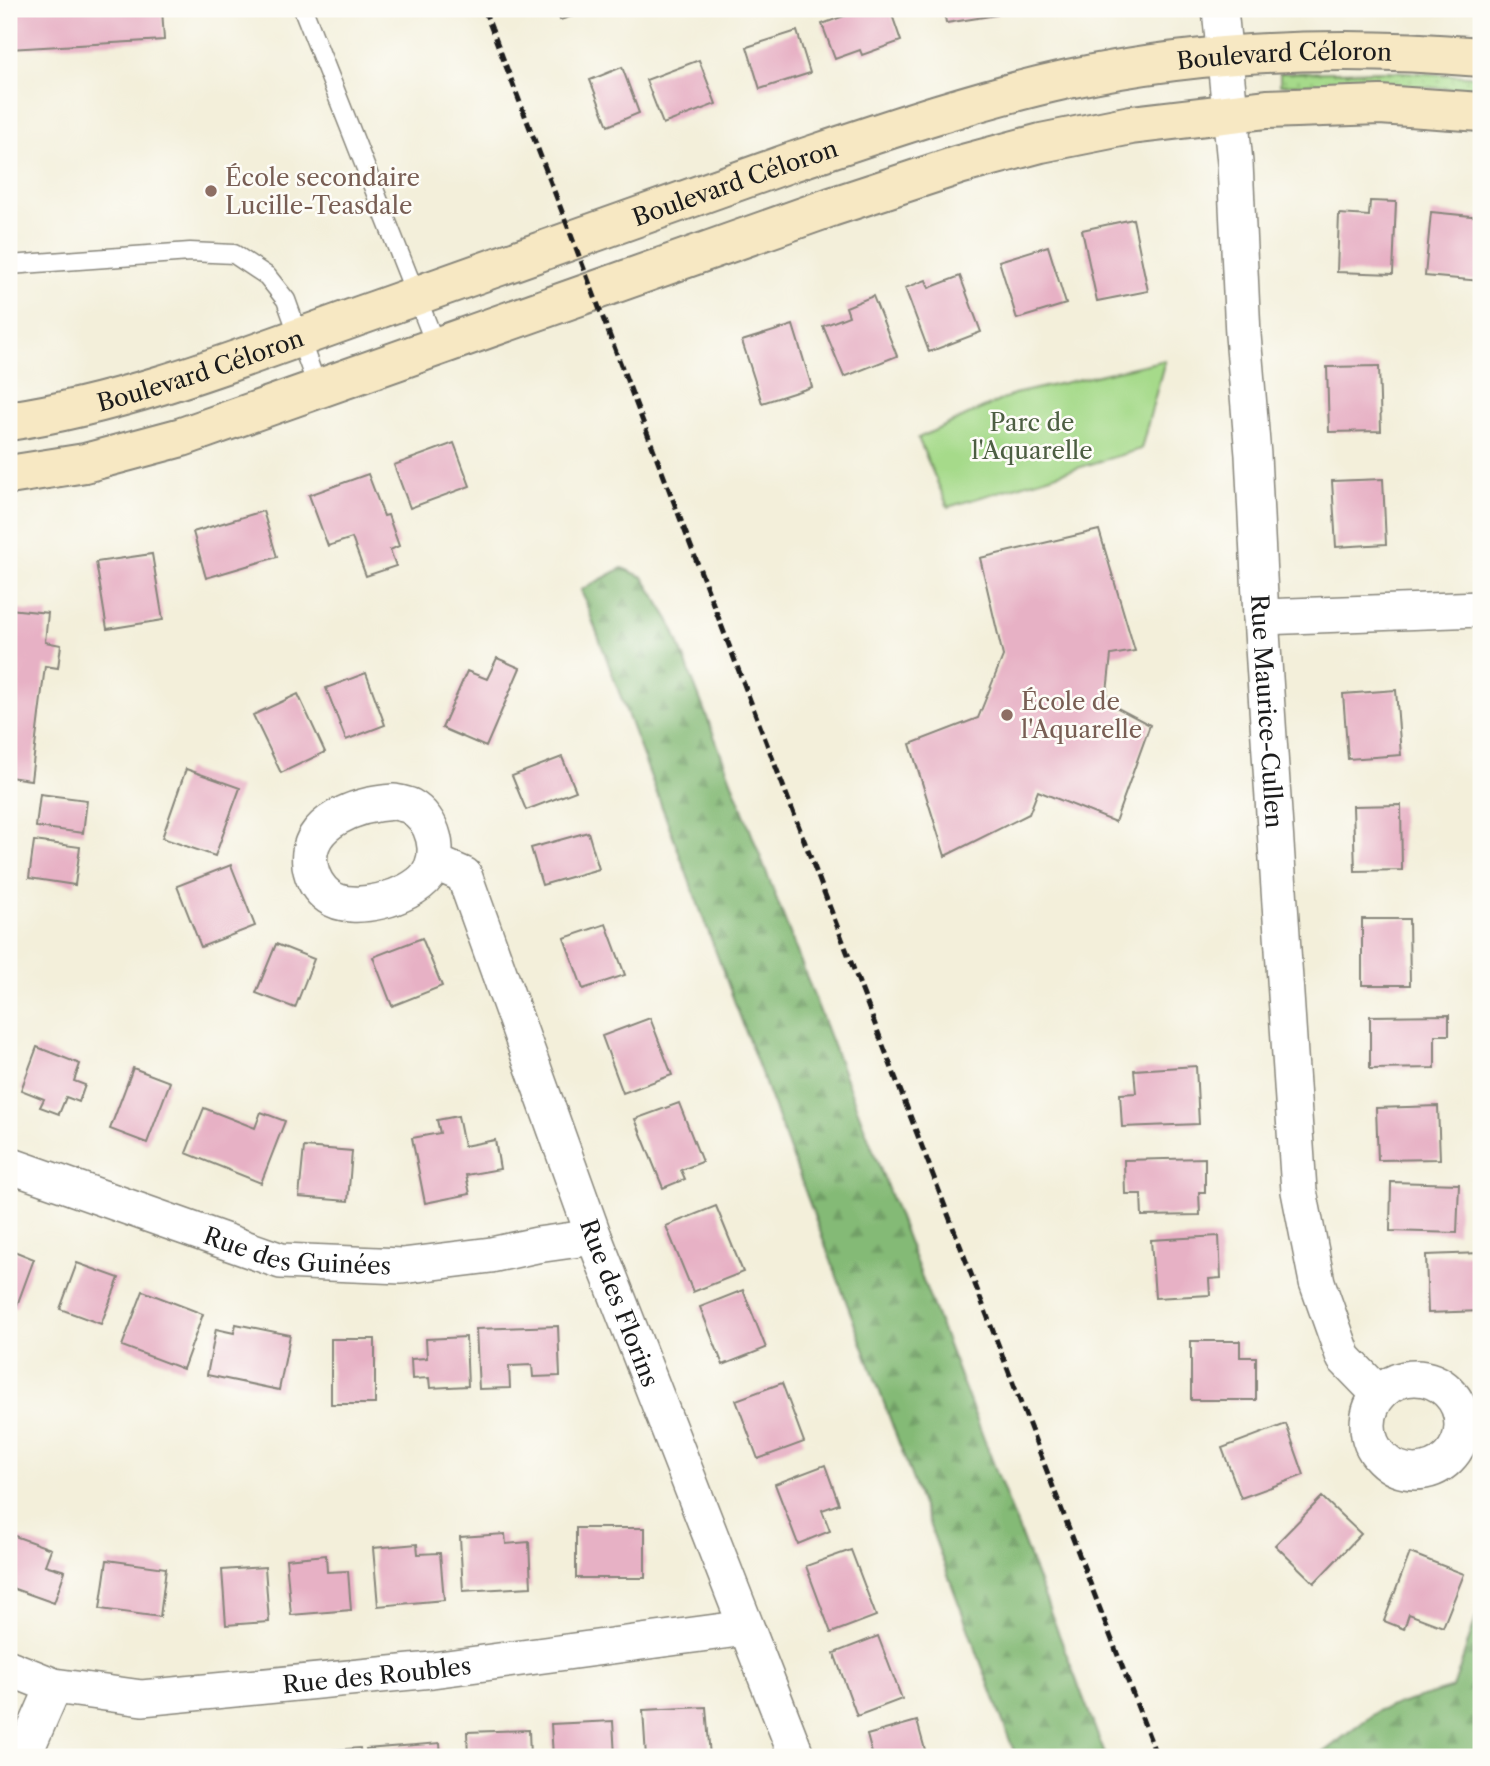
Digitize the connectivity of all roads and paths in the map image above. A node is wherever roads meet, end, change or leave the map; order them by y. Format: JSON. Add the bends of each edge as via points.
{"nodes":[{"id":1,"x":303,"y":9,"type":"edge"},
{"id":2,"x":1220,"y":9,"type":"edge"},
{"id":3,"x":1225,"y":55,"type":"junction"},
{"id":4,"x":1481,"y":57,"type":"edge"},
{"id":5,"x":1481,"y":111,"type":"edge"},
{"id":6,"x":1231,"y":112,"type":"junction"},
{"id":7,"x":9,"y":265,"type":"edge"},
{"id":8,"x":417,"y":296,"type":"junction"},
{"id":9,"x":300,"y":337,"type":"junction"},
{"id":10,"x":436,"y":346,"type":"junction"},
{"id":11,"x":318,"y":389,"type":"junction"},
{"id":12,"x":9,"y":421,"type":"edge"},
{"id":13,"x":9,"y":475,"type":"edge"},
{"id":14,"x":1481,"y":609,"type":"edge"},
{"id":15,"x":1261,"y":617,"type":"junction"},
{"id":16,"x":433,"y":862,"type":"dead end"},
{"id":17,"x":9,"y":1165,"type":"edge"},
{"id":18,"x":594,"y":1237,"type":"junction"},
{"id":19,"x":1379,"y":1394,"type":"dead end"},
{"id":20,"x":746,"y":1628,"type":"junction"},
{"id":21,"x":9,"y":1668,"type":"edge"},
{"id":22,"x":54,"y":1686,"type":"junction"},
{"id":23,"x":23,"y":1757,"type":"edge"},
{"id":24,"x":797,"y":1757,"type":"edge"}],
"edges":[{"from":1,"to":8,"type":"lane"},
{"from":2,"to":3,"type":"street","name":"Rue Maurice-Cullen"},
{"from":3,"to":4,"type":"street","name":"Boulevard Céloron","via":[[1364,51]]},
{"from":3,"to":6,"type":"street","name":"Rue Maurice-Cullen"},
{"from":3,"to":8,"type":"street","name":"Boulevard Céloron","via":[[1070,79],[956,108]]},
{"from":5,"to":6,"type":"street","name":"Boulevard Céloron","via":[[1380,105]]},
{"from":6,"to":10,"type":"street","name":"Boulevard Céloron","via":[[1103,129],[959,165]]},
{"from":6,"to":15,"type":"street","name":"Rue Maurice-Cullen"},
{"from":7,"to":9,"type":"lane","via":[[190,252],[234,254],[278,287]]},
{"from":8,"to":9,"type":"street","name":"Boulevard Céloron"},
{"from":8,"to":10,"type":"lane"},
{"from":9,"to":11,"type":"lane"},
{"from":9,"to":12,"type":"street","name":"Boulevard Céloron","via":[[145,390]]},
{"from":10,"to":11,"type":"street","name":"Boulevard Céloron"},
{"from":11,"to":13,"type":"street","name":"Boulevard Céloron","via":[[149,447]]},
{"from":14,"to":15,"type":"street"},
{"from":15,"to":19,"type":"street","name":"Rue Maurice-Cullen","via":[[1298,1191],[1317,1282],[1344,1358]]},
{"from":16,"to":18,"type":"street","name":"Rue des Florins","via":[[464,875]]},
{"from":17,"to":18,"type":"street","name":"Rue des Guinées","via":[[281,1261],[402,1266]]},
{"from":18,"to":20,"type":"street","name":"Rue des Florins"},
{"from":20,"to":22,"type":"street","name":"Rue des Roubles","via":[[432,1670],[142,1698]]},
{"from":20,"to":24,"type":"street","name":"Rue des Florins"},
{"from":21,"to":22,"type":"street","name":"Rue des Roubles"},
{"from":22,"to":23,"type":"street"}]}
